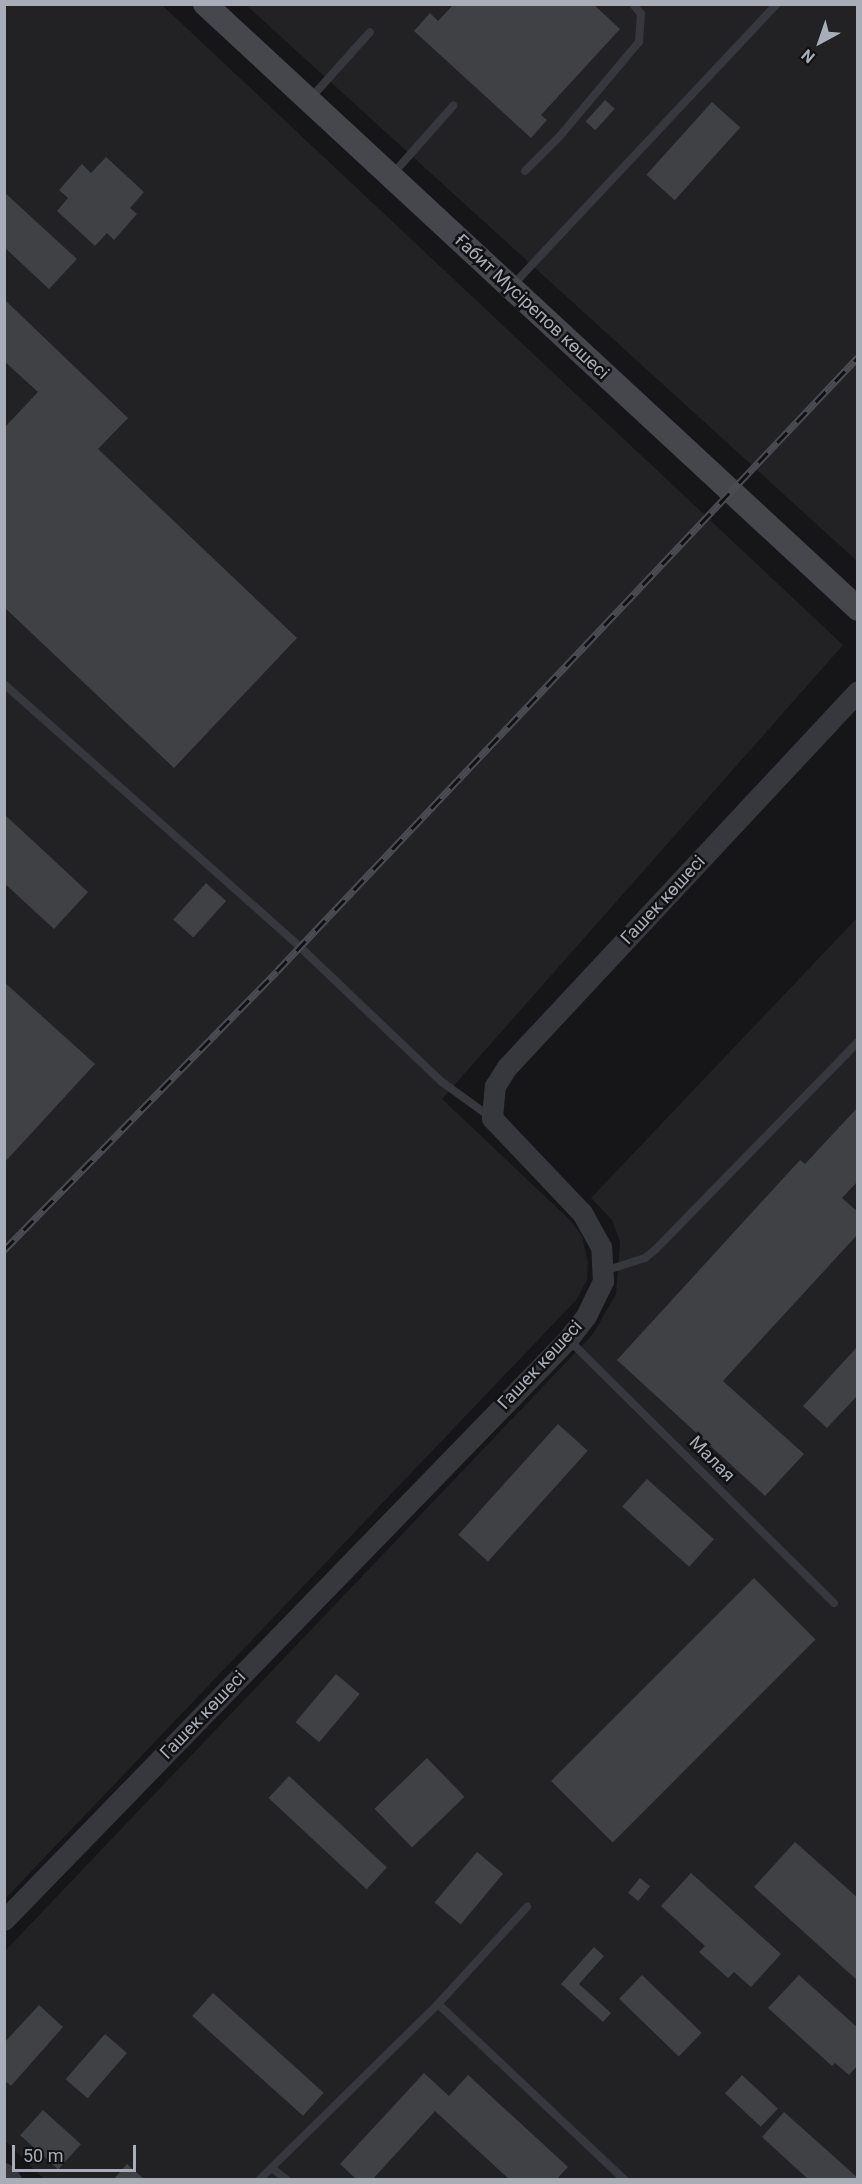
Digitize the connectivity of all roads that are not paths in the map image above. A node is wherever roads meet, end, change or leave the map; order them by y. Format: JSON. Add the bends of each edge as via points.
{"nodes":[{"id":1,"x":205,"y":4,"type":"edge"},
{"id":2,"x":633,"y":4,"type":"edge"},
{"id":3,"x":777,"y":4,"type":"edge"},
{"id":4,"x":370,"y":32,"type":"dead end"},
{"id":5,"x":309,"y":100,"type":"junction"},
{"id":6,"x":453,"y":106,"type":"dead end"},
{"id":7,"x":525,"y":171,"type":"dead end"},
{"id":8,"x":391,"y":176,"type":"junction"},
{"id":9,"x":511,"y":287,"type":"junction"},
{"id":10,"x":858,"y":609,"type":"edge"},
{"id":11,"x":4,"y":684,"type":"edge"},
{"id":12,"x":858,"y":691,"type":"edge"},
{"id":13,"x":858,"y":1042,"type":"edge"},
{"id":14,"x":492,"y":1118,"type":"junction"},
{"id":15,"x":604,"y":1271,"type":"junction"},
{"id":16,"x":568,"y":1339,"type":"junction"},
{"id":17,"x":834,"y":1603,"type":"dead end"},
{"id":18,"x":527,"y":1907,"type":"dead end"},
{"id":19,"x":4,"y":1920,"type":"edge"},
{"id":20,"x":438,"y":2004,"type":"junction"},
{"id":21,"x":273,"y":2168,"type":"junction"},
{"id":22,"x":4,"y":2174,"type":"edge"},
{"id":23,"x":11,"y":2180,"type":"edge"},
{"id":24,"x":259,"y":2180,"type":"edge"},
{"id":25,"x":287,"y":2180,"type":"edge"},
{"id":26,"x":625,"y":2180,"type":"edge"}],
"edges":[{"from":1,"to":5,"type":"main road","name":"Ғабит Мүсірепов көшесі"},
{"from":2,"to":7,"type":"lane","via":[[641,14],[639,42]]},
{"from":3,"to":9,"type":"lane"},
{"from":4,"to":5,"type":"lane"},
{"from":5,"to":8,"type":"main road","name":"Ғабит Мүсірепов көшесі"},
{"from":6,"to":8,"type":"lane"},
{"from":8,"to":9,"type":"main road","name":"Ғабит Мүсірепов көшесі"},
{"from":9,"to":10,"type":"main road","name":"Ғабит Мүсірепов көшесі"},
{"from":11,"to":14,"type":"lane","via":[[300,946],[442,1082]]},
{"from":12,"to":14,"type":"street","name":"Гашек көшесі","via":[[507,1066],[495,1086]]},
{"from":13,"to":15,"type":"lane","via":[[656,1249],[645,1257]]},
{"from":14,"to":15,"type":"street","name":"Гашек көшесі","via":[[582,1213],[601,1247]]},
{"from":15,"to":16,"type":"street","name":"Гашек көшесі","via":[[596,1298]]},
{"from":16,"to":17,"type":"lane","name":"Малая"},
{"from":16,"to":19,"type":"street","name":"Гашек көшесі"},
{"from":18,"to":20,"type":"lane"},
{"from":20,"to":21,"type":"lane"},
{"from":20,"to":26,"type":"lane"},
{"from":21,"to":24,"type":"lane"},
{"from":21,"to":25,"type":"lane"},
{"from":22,"to":23,"type":"street"}]}
